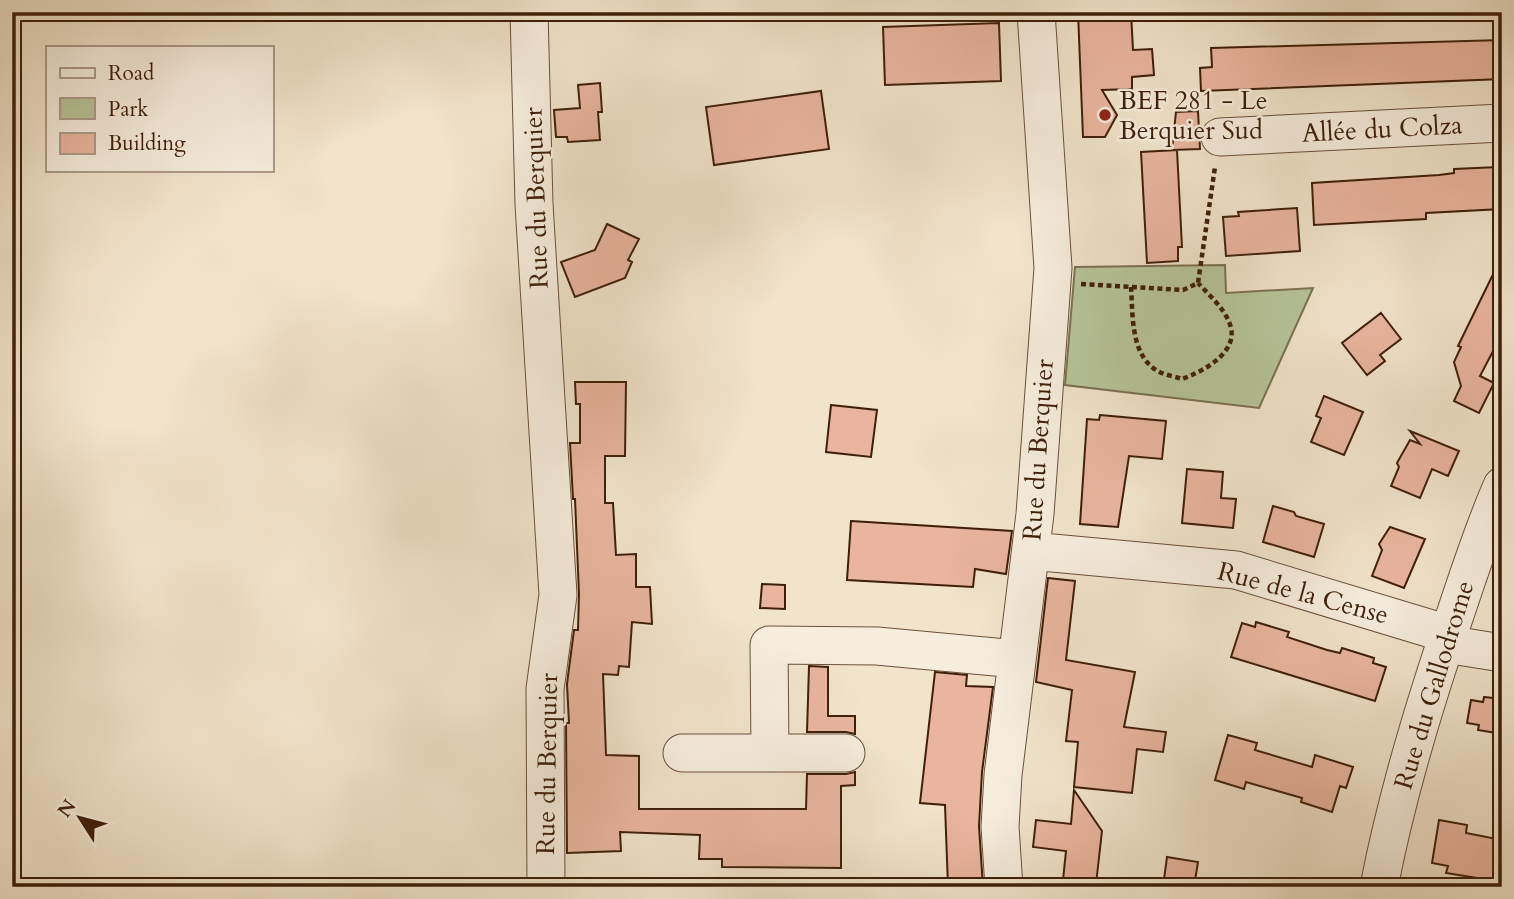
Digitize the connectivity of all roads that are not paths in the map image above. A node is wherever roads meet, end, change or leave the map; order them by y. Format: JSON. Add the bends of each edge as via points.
{"nodes":[{"id":1,"x":529,"y":12,"type":"edge"},
{"id":2,"x":1036,"y":12,"type":"edge"},
{"id":3,"x":1502,"y":123,"type":"edge"},
{"id":4,"x":1220,"y":137,"type":"road end"},
{"id":5,"x":1502,"y":486,"type":"edge"},
{"id":6,"x":1031,"y":551,"type":"junction"},
{"id":7,"x":1446,"y":639,"type":"junction"},
{"id":8,"x":1502,"y":653,"type":"edge"},
{"id":9,"x":1017,"y":659,"type":"junction"},
{"id":10,"x":770,"y":752,"type":"junction"},
{"id":11,"x":682,"y":753,"type":"dead end"},
{"id":12,"x":846,"y":753,"type":"dead end"},
{"id":13,"x":546,"y":887,"type":"edge"},
{"id":14,"x":1004,"y":887,"type":"edge"},
{"id":15,"x":1379,"y":887,"type":"edge"}],
"edges":[{"from":1,"to":13,"type":"street","name":"Rue du Berquier","via":[[534,204],[558,595],[545,689]]},
{"from":2,"to":6,"type":"street","name":"Rue du Berquier","via":[[1052,283]]},
{"from":3,"to":4,"type":"street","name":"Allée du Colza"},
{"from":5,"to":7,"type":"street","name":"Rue du Gallodrome"},
{"from":6,"to":7,"type":"street","name":"Rue de la Cense","via":[[1223,568]]},
{"from":6,"to":9,"type":"street","name":"Rue du Berquier"},
{"from":7,"to":8,"type":"street","name":"Rue de la Cense"},
{"from":7,"to":15,"type":"street","name":"Rue du Gallodrome","via":[[1402,786]]},
{"from":9,"to":10,"type":"street","via":[[877,646],[769,645]]},
{"from":9,"to":14,"type":"street","name":"Rue du Berquier","via":[[1001,802]]},
{"from":10,"to":11,"type":"street"},
{"from":10,"to":12,"type":"street"}]}
